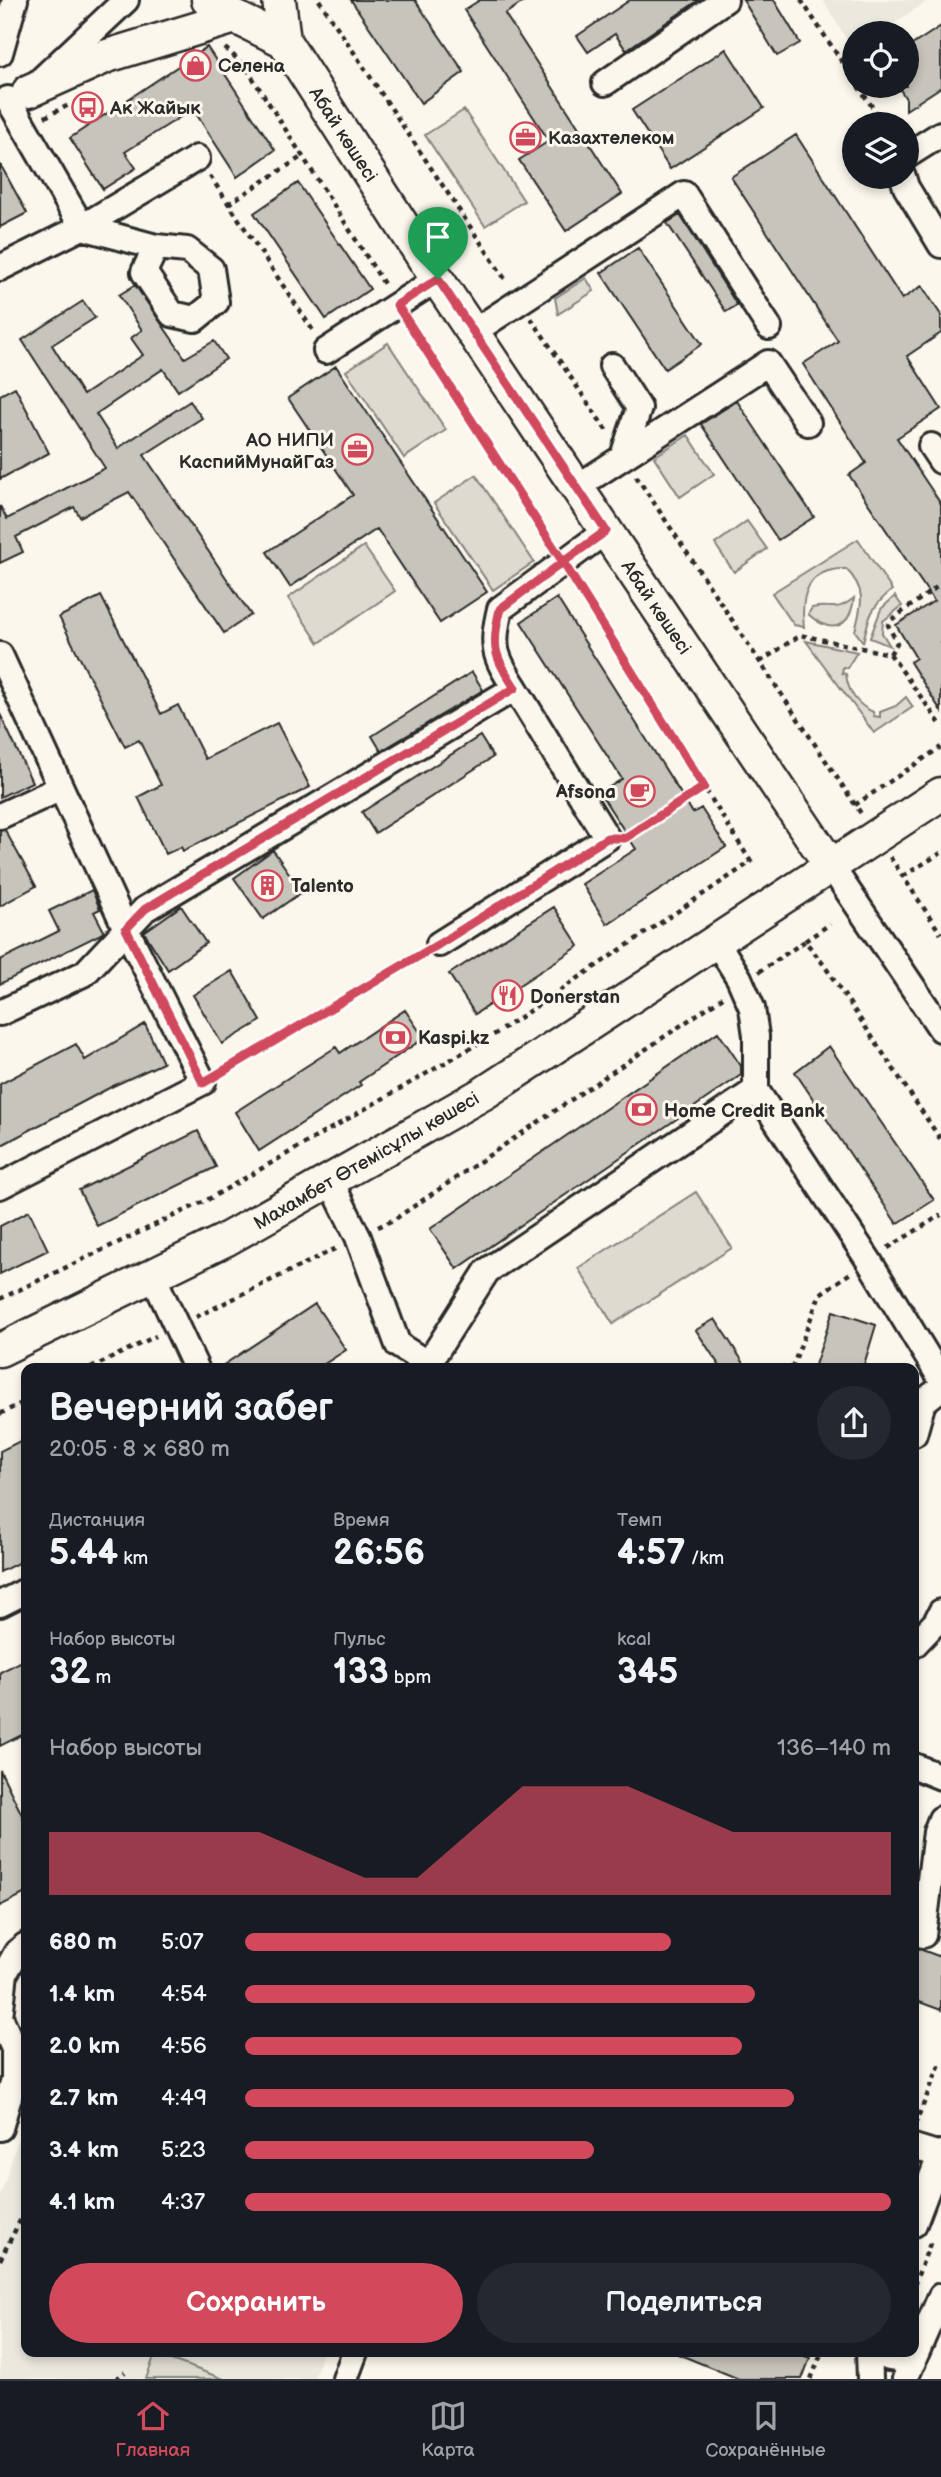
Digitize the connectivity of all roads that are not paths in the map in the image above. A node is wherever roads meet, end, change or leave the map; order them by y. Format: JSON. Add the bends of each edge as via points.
{"nodes":[{"id":1,"x":15,"y":0,"type":"edge"},
{"id":2,"x":126,"y":0,"type":"edge"},
{"id":3,"x":208,"y":0,"type":"edge"},
{"id":4,"x":279,"y":0,"type":"edge"},
{"id":5,"x":725,"y":0,"type":"edge"},
{"id":6,"x":235,"y":17,"type":"junction"},
{"id":7,"x":284,"y":41,"type":"junction"},
{"id":8,"x":0,"y":53,"type":"edge"},
{"id":9,"x":605,"y":83,"type":"dead end"},
{"id":10,"x":12,"y":98,"type":"edge"},
{"id":11,"x":941,"y":134,"type":"edge"},
{"id":12,"x":919,"y":148,"type":"edge"},
{"id":13,"x":197,"y":158,"type":"road end"},
{"id":14,"x":907,"y":189,"type":"edge"},
{"id":15,"x":82,"y":227,"type":"junction"},
{"id":16,"x":941,"y":245,"type":"edge"},
{"id":17,"x":156,"y":247,"type":"dead end"},
{"id":18,"x":0,"y":268,"type":"edge"},
{"id":19,"x":438,"y":279,"type":"junction"},
{"id":20,"x":768,"y":327,"type":"dead end"},
{"id":21,"x":473,"y":332,"type":"junction"},
{"id":22,"x":326,"y":351,"type":"road end"},
{"id":23,"x":612,"y":366,"type":"dead end"},
{"id":24,"x":808,"y":423,"type":"dead end"},
{"id":25,"x":623,"y":456,"type":"junction"},
{"id":26,"x":577,"y":487,"type":"junction"},
{"id":27,"x":606,"y":531,"type":"junction"},
{"id":28,"x":0,"y":655,"type":"edge"},
{"id":29,"x":515,"y":688,"type":"junction"},
{"id":30,"x":61,"y":788,"type":"junction"},
{"id":31,"x":941,"y":794,"type":"edge"},
{"id":32,"x":0,"y":816,"type":"edge"},
{"id":33,"x":831,"y":866,"type":"junction"},
{"id":34,"x":126,"y":929,"type":"junction"},
{"id":35,"x":716,"y":941,"type":"junction"},
{"id":36,"x":439,"y":944,"type":"road end"},
{"id":37,"x":0,"y":1013,"type":"edge"},
{"id":38,"x":941,"y":1029,"type":"edge"},
{"id":39,"x":756,"y":1090,"type":"junction"},
{"id":40,"x":330,"y":1180,"type":"junction"},
{"id":41,"x":0,"y":1186,"type":"edge"},
{"id":42,"x":153,"y":1276,"type":"junction"},
{"id":43,"x":0,"y":1350,"type":"edge"},
{"id":44,"x":193,"y":1363,"type":"edge"},
{"id":45,"x":429,"y":1363,"type":"edge"},
{"id":46,"x":436,"y":1363,"type":"edge"},
{"id":47,"x":941,"y":1379,"type":"edge"},
{"id":48,"x":926,"y":1396,"type":"edge"},
{"id":49,"x":919,"y":1418,"type":"edge"},
{"id":50,"x":21,"y":1594,"type":"edge"},
{"id":51,"x":0,"y":1604,"type":"edge"},
{"id":52,"x":941,"y":1612,"type":"edge"},
{"id":53,"x":919,"y":1640,"type":"edge"},
{"id":54,"x":919,"y":1768,"type":"edge"},
{"id":55,"x":941,"y":1777,"type":"edge"},
{"id":56,"x":941,"y":1819,"type":"edge"},
{"id":57,"x":926,"y":1936,"type":"edge"},
{"id":58,"x":21,"y":1949,"type":"edge"},
{"id":59,"x":0,"y":2017,"type":"edge"},
{"id":60,"x":20,"y":2051,"type":"edge"},
{"id":61,"x":7,"y":2078,"type":"edge"},
{"id":62,"x":0,"y":2128,"type":"edge"},
{"id":63,"x":919,"y":2148,"type":"edge"},
{"id":64,"x":941,"y":2154,"type":"edge"},
{"id":65,"x":923,"y":2231,"type":"edge"},
{"id":66,"x":940,"y":2301,"type":"edge"},
{"id":67,"x":919,"y":2348,"type":"edge"},
{"id":68,"x":353,"y":2357,"type":"edge"},
{"id":69,"x":869,"y":2357,"type":"edge"},
{"id":70,"x":887,"y":2357,"type":"edge"},
{"id":71,"x":909,"y":2370,"type":"edge"},
{"id":72,"x":345,"y":2379,"type":"edge"},
{"id":73,"x":870,"y":2379,"type":"edge"}],
"edges":[{"from":1,"to":8,"type":"street"},
{"from":2,"to":10,"type":"street"},
{"from":3,"to":6,"type":"main road"},
{"from":4,"to":7,"type":"main road"},
{"from":5,"to":9,"type":"street"},
{"from":6,"to":7,"type":"main road"},
{"from":6,"to":10,"type":"main road","via":[[107,56]]},
{"from":7,"to":19,"type":"main road","name":"Абай көшесі"},
{"from":10,"to":15,"type":"street"},
{"from":11,"to":12,"type":"street"},
{"from":13,"to":15,"type":"street"},
{"from":14,"to":16,"type":"street"},
{"from":15,"to":17,"type":"street"},
{"from":15,"to":18,"type":"street"},
{"from":19,"to":21,"type":"main road","name":"Абай көшесі"},
{"from":19,"to":22,"type":"street"},
{"from":20,"to":21,"type":"street","via":[[684,194]]},
{"from":21,"to":26,"type":"main road","name":"Абай көшесі"},
{"from":23,"to":25,"type":"street","via":[[639,408]]},
{"from":24,"to":25,"type":"street","via":[[768,363]]},
{"from":25,"to":26,"type":"street"},
{"from":26,"to":27,"type":"main road","name":"Абай көшесі"},
{"from":27,"to":29,"type":"street","via":[[500,609],[494,635],[498,661]]},
{"from":27,"to":33,"type":"main road","name":"Абай көшесі"},
{"from":28,"to":30,"type":"street"},
{"from":29,"to":34,"type":"street","via":[[145,909]]},
{"from":29,"to":36,"type":"street","via":[[607,838]]},
{"from":30,"to":32,"type":"street"},
{"from":30,"to":34,"type":"street"},
{"from":31,"to":33,"type":"main road","name":"Махамбет Өтемісұлы көшесі"},
{"from":33,"to":35,"type":"main road","name":"Махамбет Өтемісұлы көшесі"},
{"from":33,"to":38,"type":"street","name":"Абай көшесі"},
{"from":34,"to":37,"type":"street","via":[[85,973]]},
{"from":34,"to":41,"type":"street","via":[[203,1083]]},
{"from":35,"to":39,"type":"street","via":[[752,1008]]},
{"from":35,"to":40,"type":"main road","name":"Махамбет Өтемісұлы көшесі","via":[[484,1093]]},
{"from":39,"to":46,"type":"street","via":[[486,1271]]},
{"from":39,"to":47,"type":"street"},
{"from":40,"to":42,"type":"main road","name":"Махамбет Өтемісұлы көшесі"},
{"from":40,"to":45,"type":"street","via":[[358,1237],[398,1345]]},
{"from":42,"to":43,"type":"main road","name":"Махамбет Өтемісұлы көшесі"},
{"from":42,"to":44,"type":"street"},
{"from":48,"to":49,"type":"street"},
{"from":50,"to":51,"type":"street"},
{"from":52,"to":53,"type":"street"},
{"from":54,"to":55,"type":"street"},
{"from":56,"to":57,"type":"street"},
{"from":58,"to":59,"type":"street","via":[[5,1973]]},
{"from":59,"to":60,"type":"street"},
{"from":60,"to":61,"type":"street"},
{"from":61,"to":62,"type":"street"},
{"from":63,"to":64,"type":"street"},
{"from":64,"to":65,"type":"street"},
{"from":66,"to":67,"type":"street"},
{"from":68,"to":72,"type":"street"},
{"from":69,"to":73,"type":"street"},
{"from":70,"to":71,"type":"street"}]}
